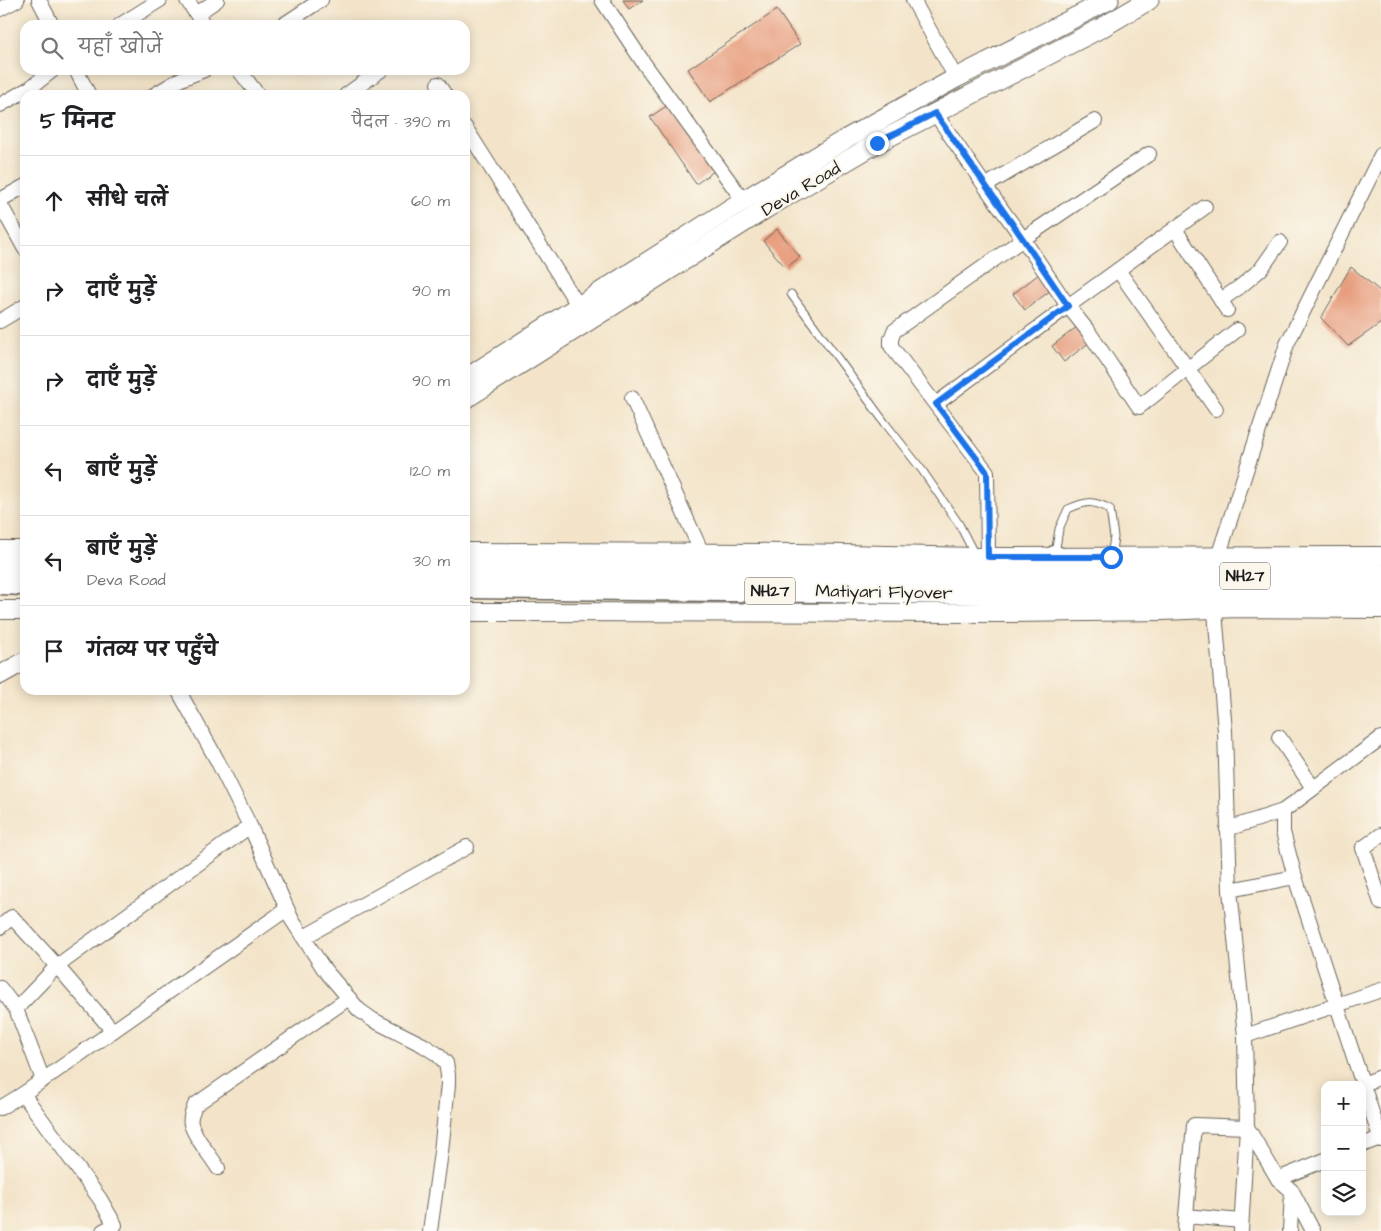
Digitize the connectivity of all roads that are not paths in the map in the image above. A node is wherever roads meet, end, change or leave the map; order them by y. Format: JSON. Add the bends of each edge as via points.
{"nodes":[{"id":1,"x":17,"y":0,"type":"edge"},
{"id":2,"x":39,"y":0,"type":"edge"},
{"id":3,"x":160,"y":0,"type":"edge"},
{"id":4,"x":188,"y":0,"type":"edge"},
{"id":5,"x":217,"y":0,"type":"edge"},
{"id":6,"x":321,"y":0,"type":"edge"},
{"id":7,"x":602,"y":0,"type":"edge"},
{"id":8,"x":913,"y":0,"type":"edge"},
{"id":9,"x":1109,"y":0,"type":"edge"},
{"id":10,"x":1149,"y":0,"type":"edge"},
{"id":11,"x":0,"y":9,"type":"edge"},
{"id":12,"x":200,"y":19,"type":"edge"},
{"id":13,"x":49,"y":20,"type":"edge"},
{"id":14,"x":128,"y":20,"type":"edge"},
{"id":15,"x":290,"y":20,"type":"edge"},
{"id":16,"x":48,"y":75,"type":"edge"},
{"id":17,"x":79,"y":75,"type":"edge"},
{"id":18,"x":191,"y":75,"type":"edge"},
{"id":19,"x":243,"y":75,"type":"edge"},
{"id":20,"x":374,"y":75,"type":"edge"},
{"id":21,"x":956,"y":78,"type":"junction"},
{"id":22,"x":33,"y":90,"type":"edge"},
{"id":23,"x":87,"y":90,"type":"edge"},
{"id":24,"x":162,"y":90,"type":"edge"},
{"id":25,"x":254,"y":90,"type":"edge"},
{"id":26,"x":353,"y":90,"type":"edge"},
{"id":27,"x":20,"y":96,"type":"edge"},
{"id":28,"x":0,"y":105,"type":"edge"},
{"id":29,"x":935,"y":113,"type":"junction"},
{"id":30,"x":1095,"y":121,"type":"dead end"},
{"id":31,"x":470,"y":135,"type":"edge"},
{"id":32,"x":1149,"y":154,"type":"dead end"},
{"id":33,"x":1381,"y":155,"type":"edge"},
{"id":34,"x":985,"y":186,"type":"junction"},
{"id":35,"x":20,"y":189,"type":"edge"},
{"id":36,"x":743,"y":200,"type":"junction"},
{"id":37,"x":0,"y":202,"type":"edge"},
{"id":38,"x":1205,"y":207,"type":"dead end"},
{"id":39,"x":1175,"y":229,"type":"junction"},
{"id":40,"x":20,"y":239,"type":"edge"},
{"id":41,"x":1023,"y":239,"type":"junction"},
{"id":42,"x":1280,"y":242,"type":"dead end"},
{"id":43,"x":1118,"y":270,"type":"junction"},
{"id":44,"x":791,"y":294,"type":"dead end"},
{"id":45,"x":578,"y":305,"type":"junction"},
{"id":46,"x":1068,"y":306,"type":"junction"},
{"id":47,"x":20,"y":309,"type":"edge"},
{"id":48,"x":0,"y":321,"type":"edge"},
{"id":49,"x":1237,"y":330,"type":"dead end"},
{"id":50,"x":1187,"y":369,"type":"junction"},
{"id":51,"x":470,"y":376,"type":"edge"},
{"id":52,"x":470,"y":396,"type":"edge"},
{"id":53,"x":632,"y":398,"type":"dead end"},
{"id":54,"x":936,"y":404,"type":"junction"},
{"id":55,"x":1216,"y":410,"type":"dead end"},
{"id":56,"x":0,"y":550,"type":"edge"},
{"id":57,"x":20,"y":550,"type":"edge"},
{"id":58,"x":470,"y":552,"type":"edge"},
{"id":59,"x":702,"y":553,"type":"junction"},
{"id":60,"x":1381,"y":556,"type":"edge"},
{"id":61,"x":982,"y":557,"type":"junction"},
{"id":62,"x":1055,"y":557,"type":"junction"},
{"id":63,"x":1218,"y":557,"type":"junction"},
{"id":64,"x":0,"y":566,"type":"edge"},
{"id":65,"x":20,"y":566,"type":"edge"},
{"id":66,"x":1110,"y":567,"type":"junction"},
{"id":67,"x":470,"y":569,"type":"edge"},
{"id":68,"x":1381,"y":575,"type":"edge"},
{"id":69,"x":0,"y":583,"type":"edge"},
{"id":70,"x":20,"y":584,"type":"edge"},
{"id":71,"x":1073,"y":585,"type":"junction"},
{"id":72,"x":470,"y":587,"type":"edge"},
{"id":73,"x":1381,"y":591,"type":"edge"},
{"id":74,"x":1222,"y":603,"type":"junction"},
{"id":75,"x":1381,"y":609,"type":"edge"},
{"id":76,"x":0,"y":610,"type":"edge"},
{"id":77,"x":20,"y":610,"type":"edge"},
{"id":78,"x":470,"y":612,"type":"edge"},
{"id":79,"x":20,"y":664,"type":"edge"},
{"id":80,"x":0,"y":675,"type":"edge"},
{"id":81,"x":181,"y":695,"type":"edge"},
{"id":82,"x":1279,"y":737,"type":"dead end"},
{"id":83,"x":1381,"y":738,"type":"edge"},
{"id":84,"x":1313,"y":788,"type":"junction"},
{"id":85,"x":1283,"y":811,"type":"junction"},
{"id":86,"x":250,"y":826,"type":"junction"},
{"id":87,"x":1227,"y":829,"type":"junction"},
{"id":88,"x":1381,"y":835,"type":"edge"},
{"id":89,"x":467,"y":847,"type":"dead end"},
{"id":90,"x":1295,"y":877,"type":"junction"},
{"id":91,"x":1230,"y":890,"type":"junction"},
{"id":92,"x":1381,"y":903,"type":"edge"},
{"id":93,"x":287,"y":909,"type":"junction"},
{"id":94,"x":0,"y":927,"type":"edge"},
{"id":95,"x":304,"y":937,"type":"junction"},
{"id":96,"x":57,"y":966,"type":"junction"},
{"id":97,"x":0,"y":988,"type":"edge"},
{"id":98,"x":1381,"y":990,"type":"edge"},
{"id":99,"x":349,"y":998,"type":"junction"},
{"id":100,"x":1337,"y":1006,"type":"junction"},
{"id":101,"x":16,"y":1009,"type":"junction"},
{"id":102,"x":113,"y":1031,"type":"junction"},
{"id":103,"x":1245,"y":1036,"type":"junction"},
{"id":104,"x":1381,"y":1077,"type":"edge"},
{"id":105,"x":43,"y":1080,"type":"junction"},
{"id":106,"x":1362,"y":1081,"type":"edge"},
{"id":107,"x":1366,"y":1083,"type":"edge"},
{"id":108,"x":1366,"y":1093,"type":"edge"},
{"id":109,"x":23,"y":1094,"type":"junction"},
{"id":110,"x":0,"y":1108,"type":"edge"},
{"id":111,"x":1247,"y":1127,"type":"junction"},
{"id":112,"x":1381,"y":1139,"type":"edge"},
{"id":113,"x":1366,"y":1144,"type":"edge"},
{"id":114,"x":1321,"y":1162,"type":"edge"},
{"id":115,"x":218,"y":1168,"type":"dead end"},
{"id":116,"x":1278,"y":1179,"type":"junction"},
{"id":117,"x":1292,"y":1191,"type":"junction"},
{"id":118,"x":1186,"y":1216,"type":"junction"},
{"id":119,"x":1241,"y":1226,"type":"edge"},
{"id":120,"x":103,"y":1231,"type":"edge"},
{"id":121,"x":430,"y":1231,"type":"edge"},
{"id":122,"x":1185,"y":1231,"type":"edge"},
{"id":123,"x":1290,"y":1231,"type":"edge"},
{"id":124,"x":1312,"y":1231,"type":"edge"}],
"edges":[{"from":1,"to":11,"type":"street"},
{"from":2,"to":13,"type":"street"},
{"from":3,"to":14,"type":"street"},
{"from":4,"to":12,"type":"street"},
{"from":5,"to":12,"type":"street"},
{"from":6,"to":15,"type":"street"},
{"from":7,"to":36,"type":"street"},
{"from":8,"to":21,"type":"street"},
{"from":9,"to":21,"type":"main road","name":"Deva Road"},
{"from":10,"to":29,"type":"main road","name":"Deva Road"},
{"from":16,"to":22,"type":"street"},
{"from":17,"to":23,"type":"street"},
{"from":18,"to":24,"type":"street"},
{"from":19,"to":25,"type":"street"},
{"from":20,"to":26,"type":"street"},
{"from":21,"to":36,"type":"main road","name":"Deva Road"},
{"from":27,"to":28,"type":"street"},
{"from":29,"to":34,"type":"street"},
{"from":29,"to":52,"type":"main road","name":"Deva Road","via":[[770,206]]},
{"from":30,"to":34,"type":"street"},
{"from":31,"to":45,"type":"street"},
{"from":32,"to":41,"type":"street"},
{"from":33,"to":63,"type":"street","via":[[1287,344]]},
{"from":34,"to":41,"type":"street"},
{"from":35,"to":37,"type":"street"},
{"from":36,"to":45,"type":"main road","name":"Deva Road"},
{"from":37,"to":40,"type":"street"},
{"from":38,"to":39,"type":"street"},
{"from":39,"to":42,"type":"street","via":[[1224,305],[1261,269]]},
{"from":39,"to":43,"type":"street"},
{"from":41,"to":46,"type":"street"},
{"from":41,"to":54,"type":"street","via":[[894,332],[891,346]]},
{"from":43,"to":46,"type":"street"},
{"from":43,"to":50,"type":"street"},
{"from":44,"to":61,"type":"lane","via":[[922,470]]},
{"from":45,"to":51,"type":"main road","name":"Deva Road"},
{"from":46,"to":50,"type":"street","via":[[1139,407]]},
{"from":46,"to":54,"type":"street"},
{"from":47,"to":48,"type":"street"},
{"from":49,"to":50,"type":"street"},
{"from":50,"to":55,"type":"street"},
{"from":53,"to":59,"type":"street"},
{"from":54,"to":61,"type":"street","via":[[987,472]]},
{"from":56,"to":57,"type":"street"},
{"from":58,"to":59,"type":"street"},
{"from":59,"to":61,"type":"street"},
{"from":60,"to":63,"type":"street"},
{"from":61,"to":62,"type":"street"},
{"from":62,"to":66,"type":"highway"},
{"from":62,"to":66,"type":"lane","via":[[1055,543],[1068,509],[1086,501],[1110,509],[1114,537]]},
{"from":63,"to":66,"type":"street"},
{"from":64,"to":65,"type":"highway"},
{"from":66,"to":68,"type":"highway","number":"NH27"},
{"from":66,"to":71,"type":"highway","name":"Matiyari Flyover","number":"NH27"},
{"from":67,"to":71,"type":"highway","name":"Matiyari Flyover","number":"NH27"},
{"from":69,"to":70,"type":"highway"},
{"from":71,"to":72,"type":"highway","name":"Matiyari Flyover","number":"NH27"},
{"from":71,"to":74,"type":"highway","name":"Matiyari Flyover","number":"NH27"},
{"from":73,"to":74,"type":"highway","number":"NH27","via":[[1263,591]]},
{"from":74,"to":75,"type":"street"},
{"from":74,"to":78,"type":"street","via":[[1012,613]]},
{"from":74,"to":87,"type":"street"},
{"from":76,"to":77,"type":"street"},
{"from":79,"to":80,"type":"street"},
{"from":81,"to":86,"type":"street"},
{"from":82,"to":84,"type":"street"},
{"from":83,"to":84,"type":"street"},
{"from":84,"to":85,"type":"street"},
{"from":85,"to":87,"type":"street"},
{"from":85,"to":90,"type":"street","via":[[1283,832]]},
{"from":86,"to":93,"type":"street"},
{"from":86,"to":96,"type":"street"},
{"from":87,"to":91,"type":"street"},
{"from":88,"to":92,"type":"street","via":[[1363,848]]},
{"from":89,"to":95,"type":"street"},
{"from":90,"to":91,"type":"street"},
{"from":90,"to":100,"type":"street"},
{"from":91,"to":103,"type":"street"},
{"from":93,"to":95,"type":"street"},
{"from":93,"to":102,"type":"street"},
{"from":94,"to":96,"type":"street","via":[[12,917]]},
{"from":95,"to":99,"type":"street","via":[[324,969]]},
{"from":96,"to":101,"type":"street"},
{"from":96,"to":102,"type":"street"},
{"from":97,"to":101,"type":"street"},
{"from":98,"to":100,"type":"street"},
{"from":99,"to":115,"type":"street","via":[[195,1105],[191,1124]]},
{"from":99,"to":121,"type":"street","via":[[372,1020],[423,1045],[446,1063],[448,1084]]},
{"from":100,"to":103,"type":"street"},
{"from":100,"to":106,"type":"street"},
{"from":101,"to":105,"type":"street"},
{"from":102,"to":105,"type":"street"},
{"from":103,"to":111,"type":"street"},
{"from":104,"to":107,"type":"street"},
{"from":105,"to":109,"type":"street"},
{"from":108,"to":112,"type":"street"},
{"from":109,"to":110,"type":"street"},
{"from":109,"to":120,"type":"street","via":[[100,1199],[115,1225]]},
{"from":111,"to":116,"type":"street"},
{"from":111,"to":118,"type":"street","via":[[1194,1124]]},
{"from":111,"to":119,"type":"street"},
{"from":112,"to":113,"type":"street"},
{"from":114,"to":116,"type":"street"},
{"from":116,"to":117,"type":"street"},
{"from":117,"to":123,"type":"street"},
{"from":117,"to":124,"type":"street"},
{"from":118,"to":119,"type":"street"},
{"from":118,"to":122,"type":"street"}]}
